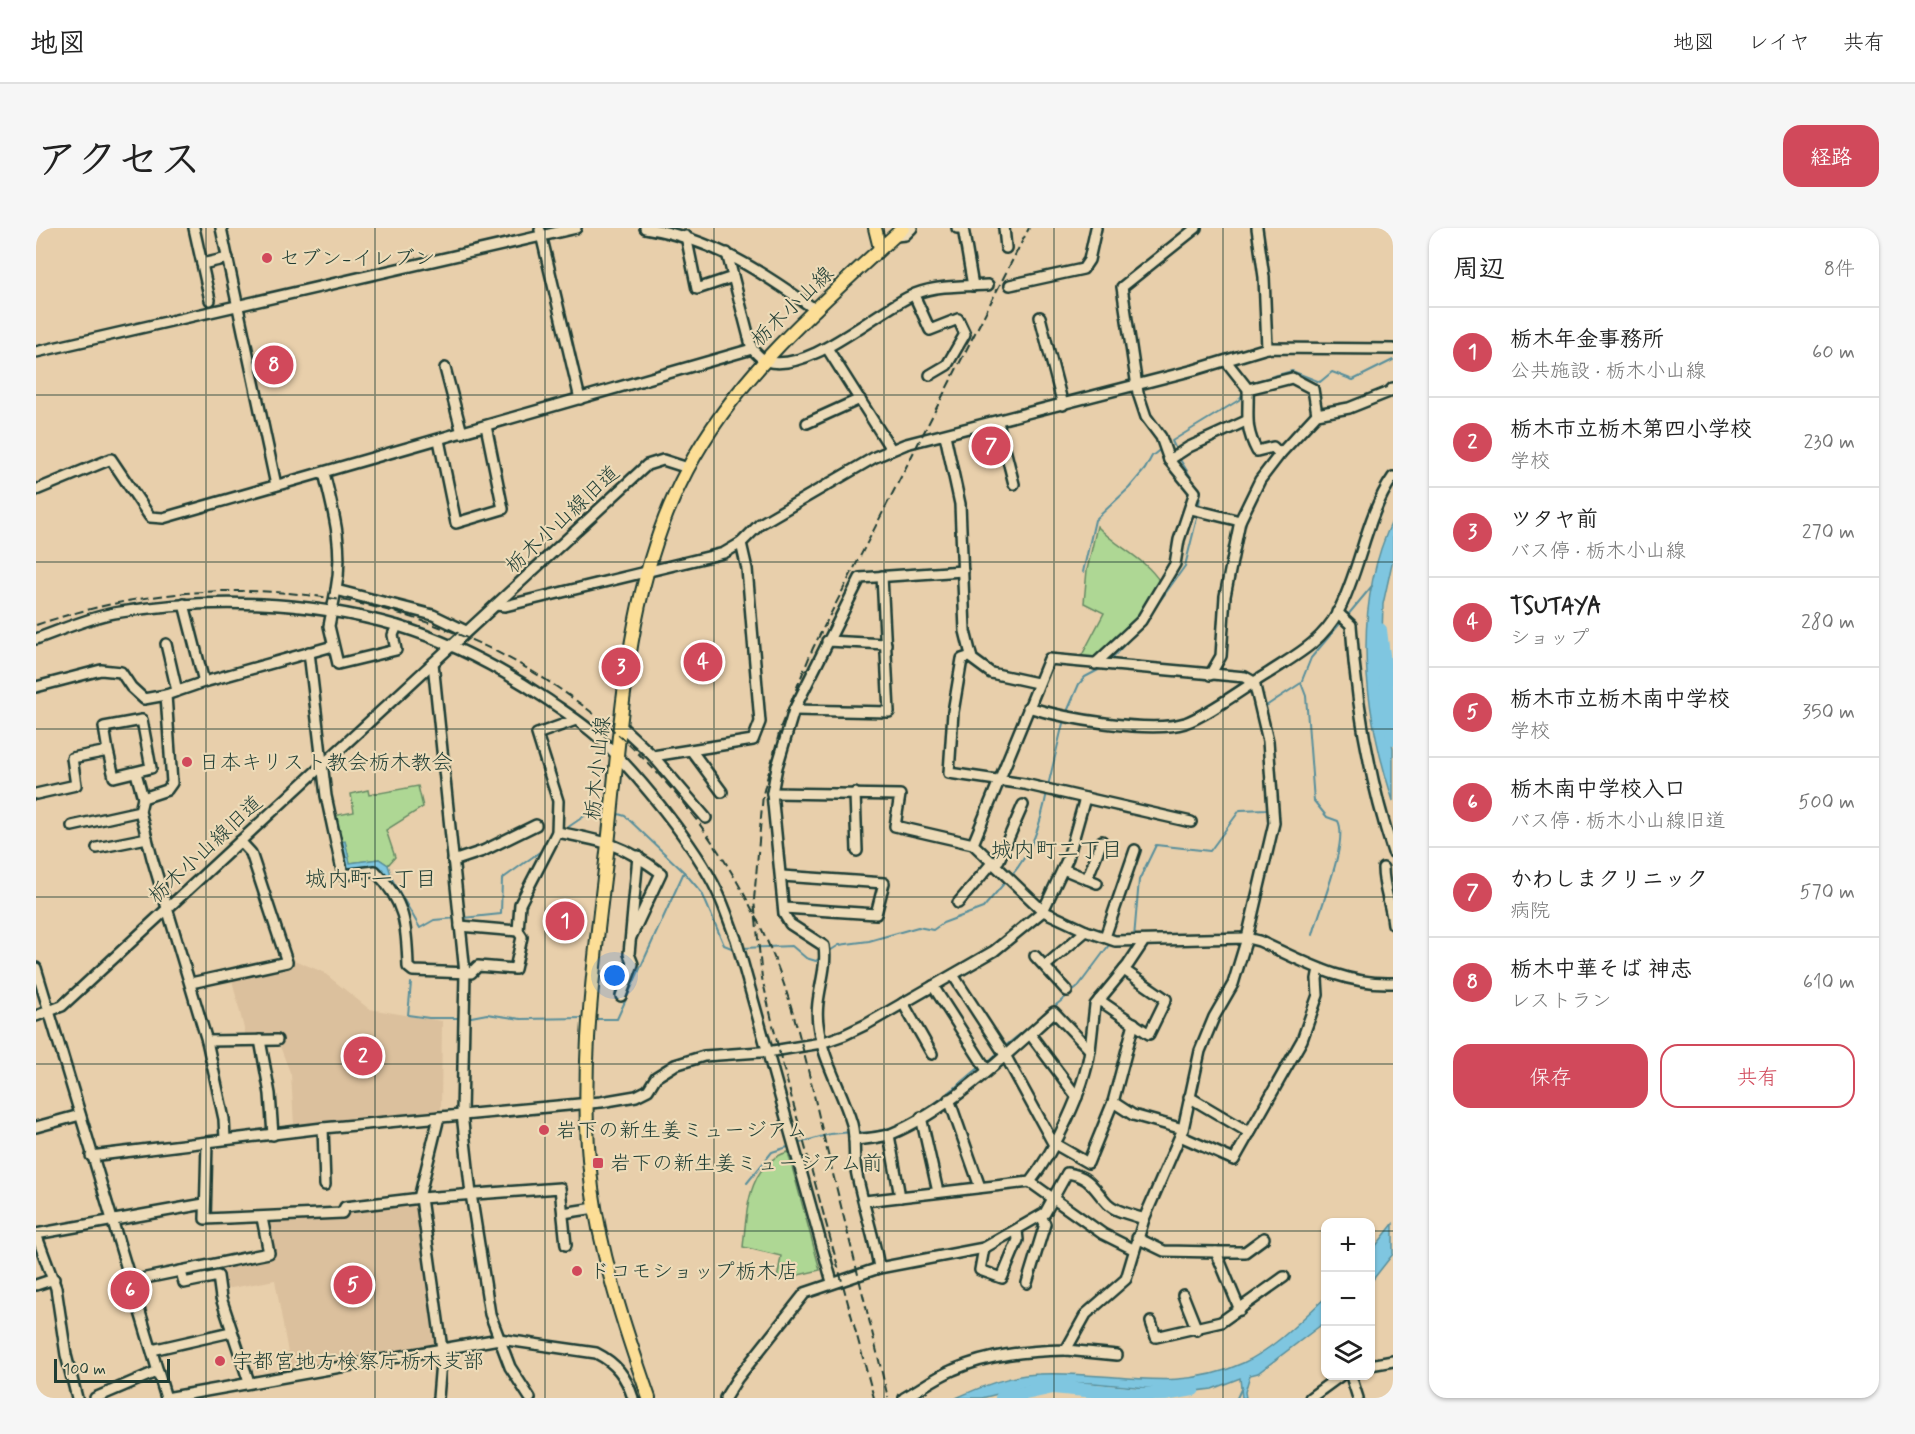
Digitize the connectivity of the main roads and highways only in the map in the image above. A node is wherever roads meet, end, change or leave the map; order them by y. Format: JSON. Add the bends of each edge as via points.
{"nodes":[{"id":1,"x":875,"y":228,"type":"edge"},
{"id":2,"x":903,"y":228,"type":"edge"},
{"id":3,"x":894,"y":232,"type":"edge"},
{"id":4,"x":880,"y":248,"type":"junction"},
{"id":5,"x":647,"y":1392,"type":"edge"}],
"edges":[{"from":1,"to":4,"type":"main road"},
{"from":2,"to":3,"type":"main road","name":"栃木小山線"},
{"from":3,"to":4,"type":"main road","name":"栃木小山線"},
{"from":4,"to":5,"type":"main road","name":"栃木小山線","via":[[764,361],[723,409],[667,513],[646,573],[634,626],[587,1033],[585,1104],[595,1208],[608,1269]]}]}
